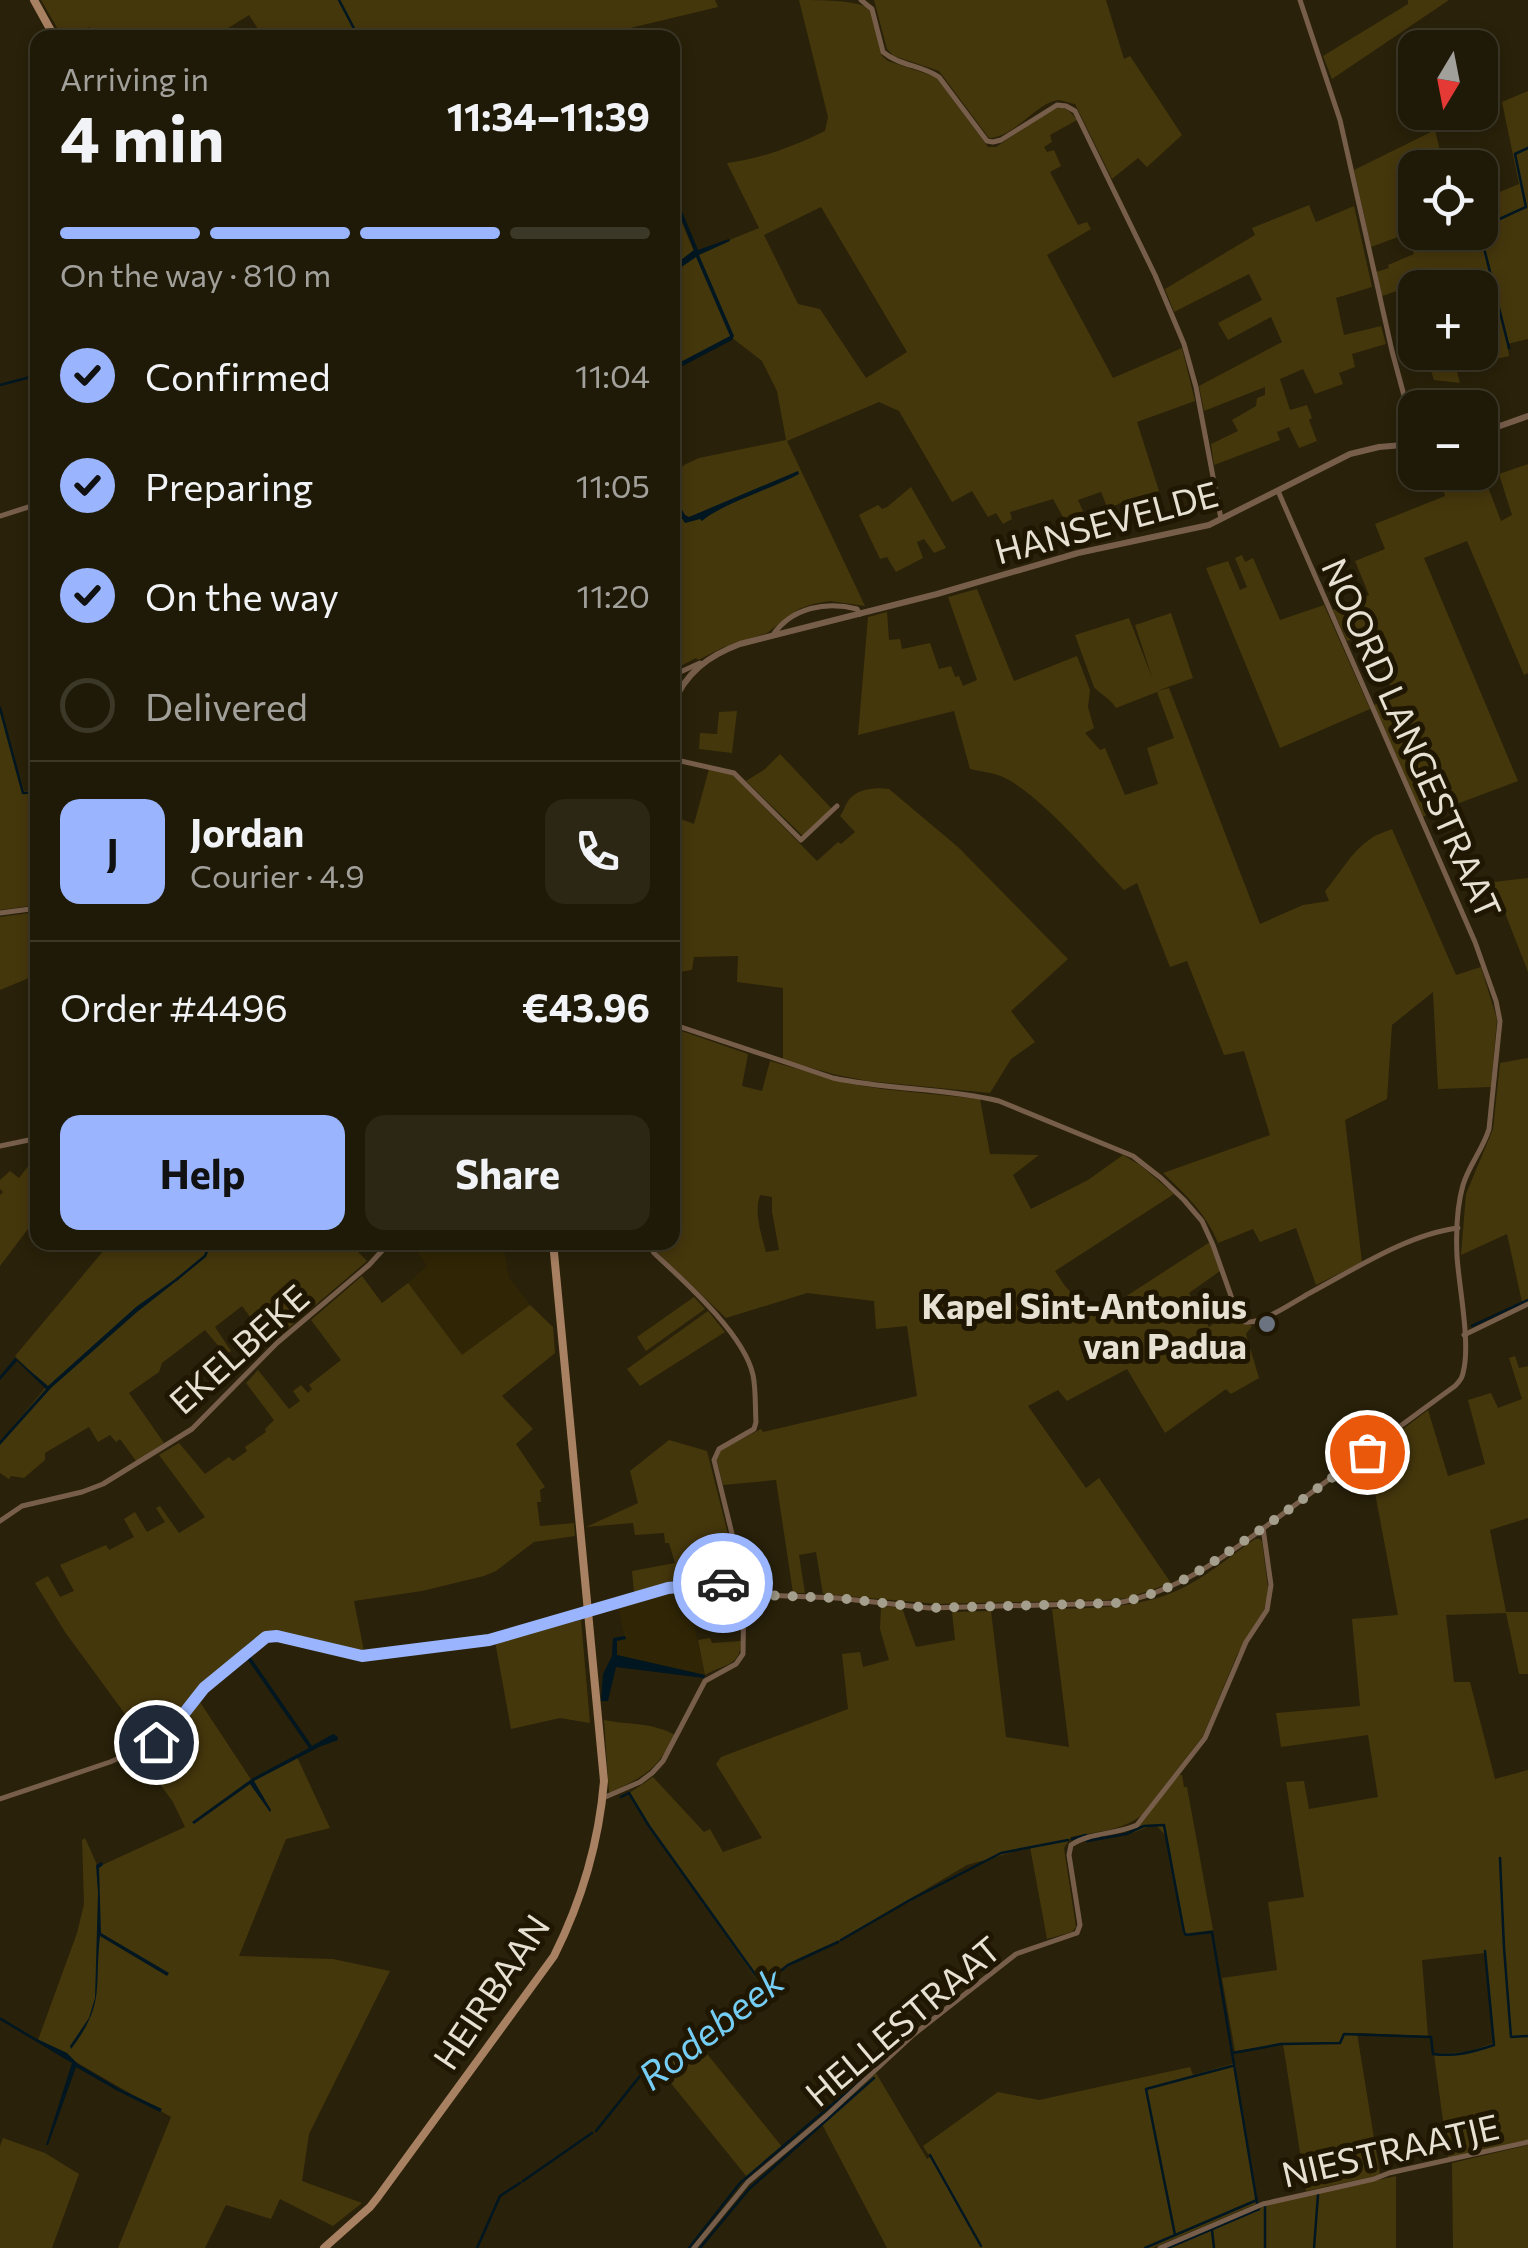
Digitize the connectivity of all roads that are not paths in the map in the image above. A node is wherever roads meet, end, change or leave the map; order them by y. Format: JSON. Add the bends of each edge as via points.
{"nodes":[{"id":1,"x":34,"y":0,"type":"edge"},
{"id":2,"x":861,"y":0,"type":"edge"},
{"id":3,"x":1300,"y":0,"type":"edge"},
{"id":4,"x":51,"y":30,"type":"edge"},
{"id":5,"x":1402,"y":390,"type":"edge"},
{"id":6,"x":1528,"y":416,"type":"edge"},
{"id":7,"x":1498,"y":427,"type":"edge"},
{"id":8,"x":1398,"y":445,"type":"edge"},
{"id":9,"x":1278,"y":490,"type":"junction"},
{"id":10,"x":30,"y":507,"type":"edge"},
{"id":11,"x":0,"y":516,"type":"edge"},
{"id":12,"x":1221,"y":520,"type":"junction"},
{"id":13,"x":860,"y":614,"type":"junction"},
{"id":14,"x":774,"y":635,"type":"junction"},
{"id":15,"x":680,"y":690,"type":"edge"},
{"id":16,"x":680,"y":761,"type":"edge"},
{"id":17,"x":837,"y":806,"type":"dead end"},
{"id":18,"x":30,"y":909,"type":"edge"},
{"id":19,"x":0,"y":913,"type":"edge"},
{"id":20,"x":680,"y":1027,"type":"edge"},
{"id":21,"x":30,"y":1140,"type":"edge"},
{"id":22,"x":0,"y":1146,"type":"edge"},
{"id":23,"x":1458,"y":1228,"type":"junction"},
{"id":24,"x":382,"y":1250,"type":"edge"},
{"id":25,"x":554,"y":1250,"type":"edge"},
{"id":26,"x":652,"y":1250,"type":"edge"},
{"id":27,"x":1528,"y":1304,"type":"edge"},
{"id":28,"x":1464,"y":1335,"type":"junction"},
{"id":29,"x":0,"y":1521,"type":"edge"},
{"id":30,"x":1263,"y":1528,"type":"junction"},
{"id":31,"x":744,"y":1590,"type":"junction"},
{"id":32,"x":588,"y":1609,"type":"junction"},
{"id":33,"x":602,"y":1798,"type":"junction"},
{"id":34,"x":0,"y":1799,"type":"edge"},
{"id":35,"x":1528,"y":2142,"type":"edge"},
{"id":36,"x":324,"y":2248,"type":"edge"},
{"id":37,"x":694,"y":2248,"type":"edge"},
{"id":38,"x":1160,"y":2248,"type":"edge"}],
"edges":[{"from":1,"to":4,"type":"main road"},
{"from":2,"to":12,"type":"street","via":[[872,8],[884,52],[939,77],[987,141],[1001,140],[1057,105],[1074,111],[1184,344]]},
{"from":3,"to":5,"type":"street","via":[[1340,120]]},
{"from":6,"to":7,"type":"street"},
{"from":8,"to":9,"type":"street","name":"HANSEVELDE","via":[[1350,454]]},
{"from":9,"to":12,"type":"street","name":"HANSEVELDE"},
{"from":9,"to":23,"type":"street","name":"NOORD LANGESTRAAT","via":[[1496,1001],[1500,1021],[1489,1129],[1462,1186]]},
{"from":10,"to":11,"type":"street"},
{"from":12,"to":13,"type":"street","name":"HANSEVELDE"},
{"from":13,"to":14,"type":"street","name":"HANSEVELDE"},
{"from":13,"to":14,"type":"street","via":[[821,605]]},
{"from":14,"to":15,"type":"street","name":"HANSEVELDE","via":[[703,662]]},
{"from":16,"to":17,"type":"street","via":[[734,773],[801,840]]},
{"from":18,"to":19,"type":"street"},
{"from":20,"to":23,"type":"street","via":[[833,1078],[999,1100],[1133,1156],[1202,1221],[1245,1322],[1396,1249]]},
{"from":21,"to":22,"type":"street"},
{"from":23,"to":28,"type":"street","name":"NOORD LANGESTRAAT"},
{"from":24,"to":29,"type":"street","name":"EKELBEKE","via":[[192,1428],[102,1484],[22,1506]]},
{"from":25,"to":32,"type":"main road","name":"HEIRBAAN"},
{"from":26,"to":31,"type":"street","via":[[722,1321],[752,1373],[754,1430],[719,1449],[714,1460]]},
{"from":27,"to":28,"type":"street"},
{"from":28,"to":30,"type":"street","name":"NOORD LANGESTRAAT","via":[[1463,1373],[1454,1386]]},
{"from":30,"to":31,"type":"street","name":"NOORD LANGESTRAAT","via":[[1187,1580],[1116,1603],[952,1609]]},
{"from":30,"to":37,"type":"street","name":"HELLESTRAAT","via":[[1271,1586],[1267,1610],[1205,1738],[1136,1825],[1070,1845],[1077,1933],[1016,1954],[913,2035],[748,2182]]},
{"from":31,"to":32,"type":"street","name":"NOORD LANGESTRAAT","via":[[721,1583],[674,1586]]},
{"from":31,"to":33,"type":"street","via":[[741,1660],[706,1681],[652,1773]]},
{"from":32,"to":33,"type":"main road","name":"HEIRBAAN"},
{"from":32,"to":34,"type":"street","name":"NOORD LANGESTRAAT","via":[[489,1640],[362,1656],[266,1637],[204,1688],[156,1742]]},
{"from":33,"to":36,"type":"main road","name":"HEIRBAAN","via":[[581,1892],[554,1956],[378,2197]]},
{"from":35,"to":38,"type":"street","name":"NIESTRAATJE","via":[[1263,2204]]}]}
